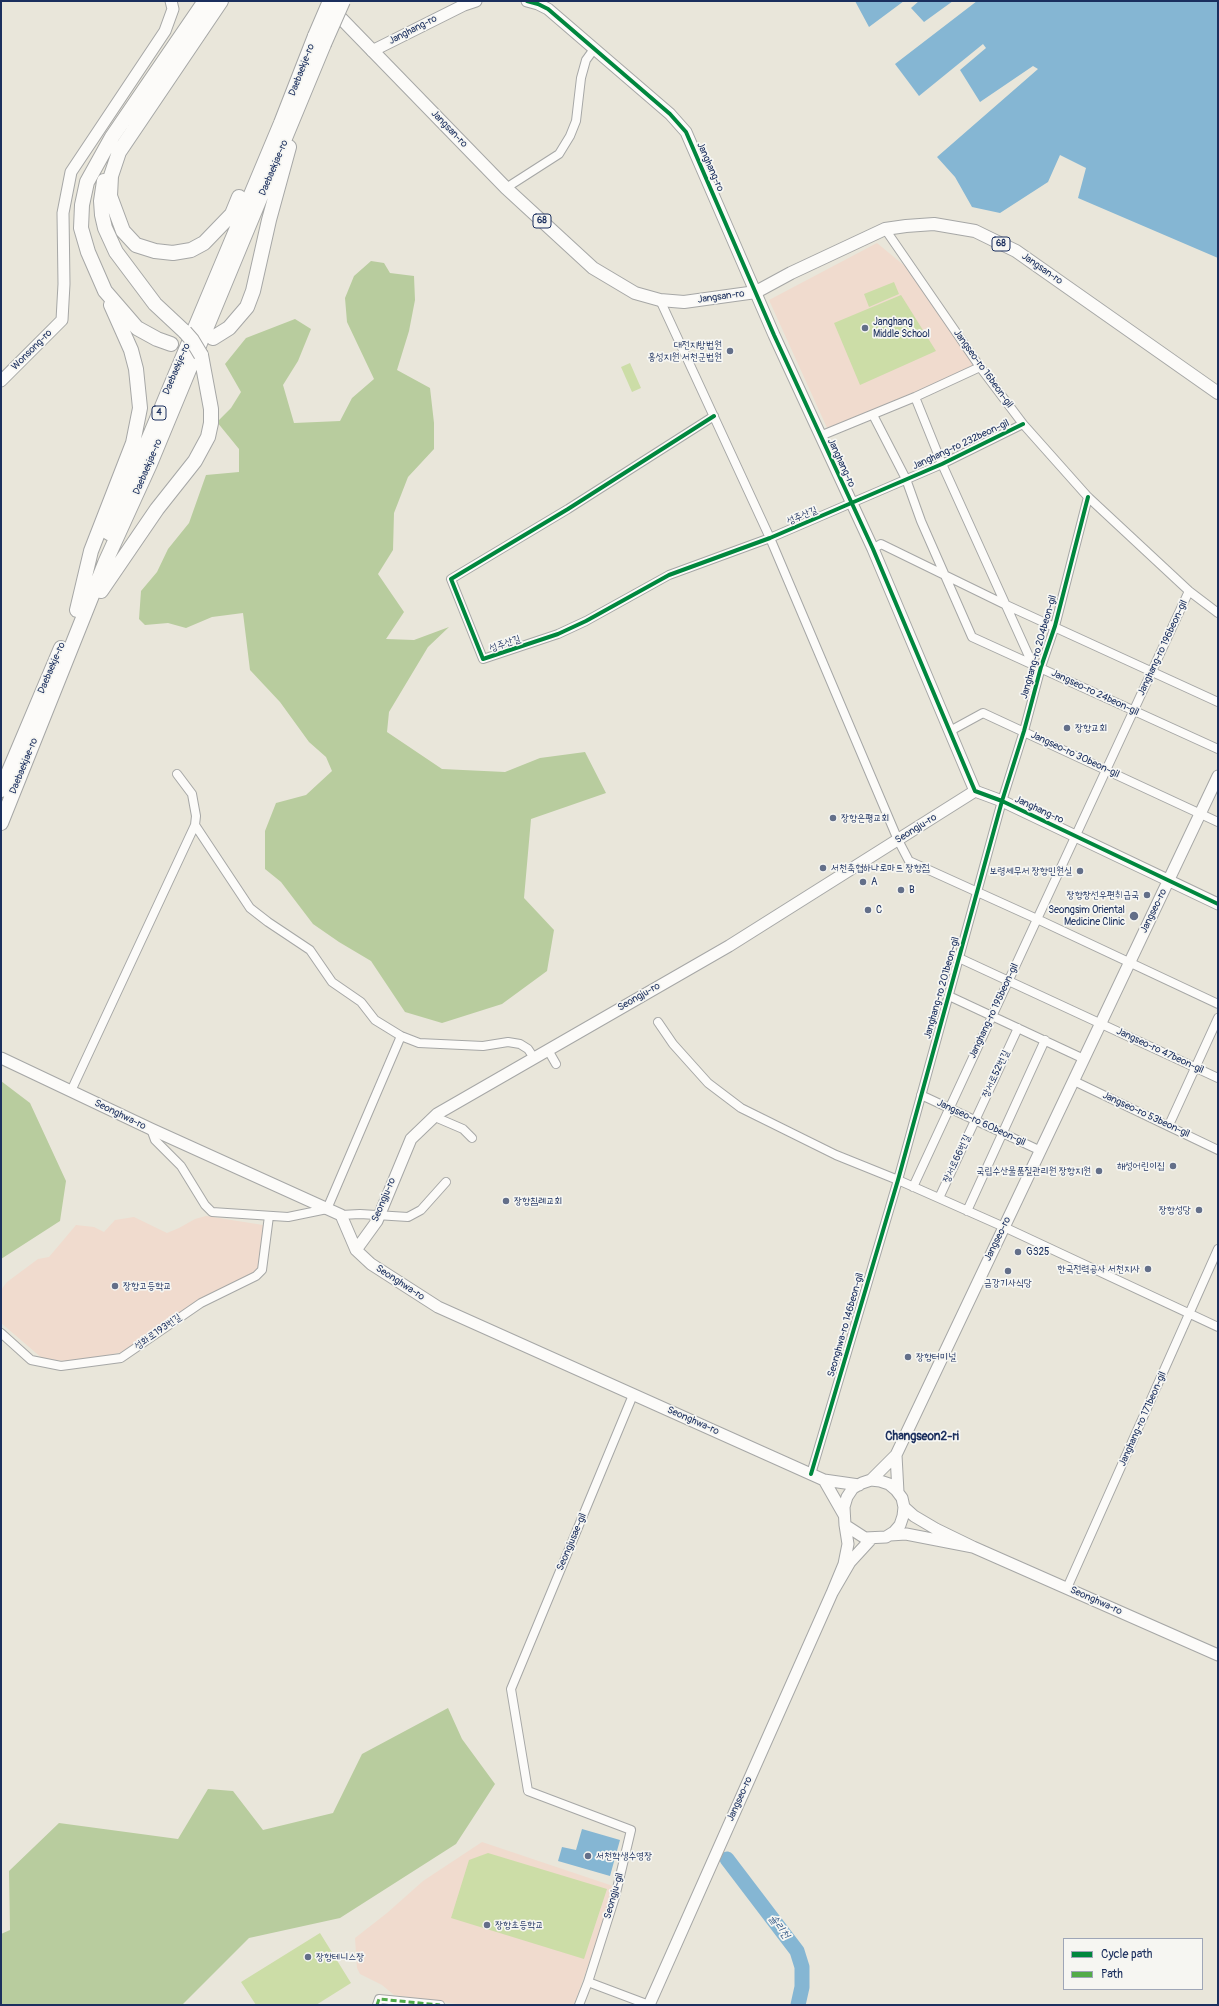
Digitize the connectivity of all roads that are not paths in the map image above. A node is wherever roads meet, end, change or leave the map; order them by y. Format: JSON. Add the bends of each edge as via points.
{"nodes":[{"id":1,"x":171,"y":1,"type":"edge"},
{"id":2,"x":205,"y":1,"type":"edge"},
{"id":3,"x":222,"y":1,"type":"edge"},
{"id":4,"x":323,"y":1,"type":"edge"},
{"id":5,"x":330,"y":1,"type":"edge"},
{"id":6,"x":343,"y":1,"type":"edge"},
{"id":7,"x":476,"y":1,"type":"edge"},
{"id":8,"x":527,"y":1,"type":"edge"},
{"id":9,"x":319,"y":40,"type":"junction"},
{"id":10,"x":594,"y":49,"type":"junction"},
{"id":11,"x":372,"y":51,"type":"junction"},
{"id":12,"x":288,"y":121,"type":"junction"},
{"id":13,"x":118,"y":152,"type":"junction"},
{"id":14,"x":506,"y":188,"type":"junction"},
{"id":15,"x":885,"y":229,"type":"junction"},
{"id":16,"x":105,"y":291,"type":"junction"},
{"id":17,"x":756,"y":292,"type":"junction"},
{"id":18,"x":660,"y":300,"type":"junction"},
{"id":19,"x":213,"y":338,"type":"dead end"},
{"id":20,"x":172,"y":344,"type":"dead end"},
{"id":21,"x":980,"y":367,"type":"junction"},
{"id":22,"x":1,"y":381,"type":"edge"},
{"id":23,"x":1218,"y":394,"type":"edge"},
{"id":24,"x":916,"y":397,"type":"junction"},
{"id":25,"x":873,"y":415,"type":"junction"},
{"id":26,"x":714,"y":416,"type":"junction"},
{"id":27,"x":1023,"y":424,"type":"junction"},
{"id":28,"x":820,"y":436,"type":"junction"},
{"id":29,"x":942,"y":464,"type":"junction"},
{"id":30,"x":906,"y":479,"type":"junction"},
{"id":31,"x":1088,"y":496,"type":"junction"},
{"id":32,"x":851,"y":504,"type":"junction"},
{"id":33,"x":770,"y":538,"type":"junction"},
{"id":34,"x":873,"y":549,"type":"junction"},
{"id":35,"x":947,"y":576,"type":"junction"},
{"id":36,"x":1189,"y":591,"type":"junction"},
{"id":37,"x":1004,"y":604,"type":"junction"},
{"id":38,"x":81,"y":612,"type":"junction"},
{"id":39,"x":1218,"y":613,"type":"edge"},
{"id":40,"x":1054,"y":626,"type":"junction"},
{"id":41,"x":972,"y":637,"type":"joint"},
{"id":42,"x":1032,"y":663,"type":"junction"},
{"id":43,"x":1040,"y":667,"type":"junction"},
{"id":44,"x":1152,"y":672,"type":"junction"},
{"id":45,"x":1218,"y":702,"type":"edge"},
{"id":46,"x":1133,"y":712,"type":"junction"},
{"id":47,"x":950,"y":731,"type":"junction"},
{"id":48,"x":1024,"y":731,"type":"junction"},
{"id":49,"x":1218,"y":749,"type":"edge"},
{"id":50,"x":1107,"y":769,"type":"junction"},
{"id":51,"x":177,"y":774,"type":"dead end"},
{"id":52,"x":1218,"y":776,"type":"edge"},
{"id":53,"x":1,"y":790,"type":"edge"},
{"id":54,"x":975,"y":791,"type":"junction"},
{"id":55,"x":1002,"y":801,"type":"junction"},
{"id":56,"x":1201,"y":813,"type":"junction"},
{"id":57,"x":1218,"y":822,"type":"edge"},
{"id":58,"x":1,"y":823,"type":"edge"},
{"id":59,"x":195,"y":825,"type":"junction"},
{"id":60,"x":1076,"y":836,"type":"junction"},
{"id":61,"x":898,"y":840,"type":"junction"},
{"id":62,"x":1169,"y":881,"type":"junction"},
{"id":63,"x":978,"y":892,"type":"junction"},
{"id":64,"x":1218,"y":904,"type":"edge"},
{"id":65,"x":1037,"y":919,"type":"junction"},
{"id":66,"x":959,"y":958,"type":"junction"},
{"id":67,"x":1129,"y":964,"type":"junction"},
{"id":68,"x":1008,"y":980,"type":"junction"},
{"id":69,"x":949,"y":996,"type":"junction"},
{"id":70,"x":1218,"y":1004,"type":"edge"},
{"id":71,"x":992,"y":1016,"type":"junction"},
{"id":72,"x":1218,"y":1018,"type":"edge"},
{"id":73,"x":658,"y":1022,"type":"dead end"},
{"id":74,"x":1102,"y":1023,"type":"junction"},
{"id":75,"x":1018,"y":1028,"type":"junction"},
{"id":76,"x":401,"y":1036,"type":"junction"},
{"id":77,"x":1045,"y":1040,"type":"junction"},
{"id":78,"x":548,"y":1050,"type":"junction"},
{"id":79,"x":1,"y":1058,"type":"edge"},
{"id":80,"x":534,"y":1058,"type":"junction"},
{"id":81,"x":1084,"y":1059,"type":"junction"},
{"id":82,"x":556,"y":1064,"type":"dead end"},
{"id":83,"x":1195,"y":1067,"type":"junction"},
{"id":84,"x":1218,"y":1078,"type":"edge"},
{"id":85,"x":1074,"y":1081,"type":"junction"},
{"id":86,"x":71,"y":1091,"type":"junction"},
{"id":87,"x":921,"y":1095,"type":"junction"},
{"id":88,"x":950,"y":1108,"type":"junction"},
{"id":89,"x":435,"y":1117,"type":"junction"},
{"id":90,"x":975,"y":1120,"type":"junction"},
{"id":91,"x":1168,"y":1125,"type":"junction"},
{"id":92,"x":151,"y":1129,"type":"junction"},
{"id":93,"x":1003,"y":1133,"type":"junction"},
{"id":94,"x":472,"y":1138,"type":"dead end"},
{"id":95,"x":1218,"y":1150,"type":"edge"},
{"id":96,"x":1041,"y":1151,"type":"junction"},
{"id":97,"x":898,"y":1180,"type":"junction"},
{"id":98,"x":446,"y":1182,"type":"dead end"},
{"id":99,"x":913,"y":1187,"type":"junction"},
{"id":100,"x":939,"y":1198,"type":"junction"},
{"id":101,"x":327,"y":1209,"type":"junction"},
{"id":102,"x":967,"y":1211,"type":"junction"},
{"id":103,"x":341,"y":1215,"type":"junction"},
{"id":104,"x":379,"y":1215,"type":"junction"},
{"id":105,"x":269,"y":1216,"type":"junction"},
{"id":106,"x":1004,"y":1227,"type":"junction"},
{"id":107,"x":1218,"y":1249,"type":"edge"},
{"id":108,"x":356,"y":1250,"type":"junction"},
{"id":109,"x":1190,"y":1314,"type":"junction"},
{"id":110,"x":1218,"y":1327,"type":"edge"},
{"id":111,"x":1,"y":1333,"type":"edge"},
{"id":112,"x":633,"y":1395,"type":"junction"},
{"id":113,"x":896,"y":1455,"type":"junction"},
{"id":114,"x":811,"y":1474,"type":"junction"},
{"id":115,"x":824,"y":1480,"type":"junction"},
{"id":116,"x":871,"y":1480,"type":"junction"},
{"id":117,"x":859,"y":1485,"type":"junction"},
{"id":118,"x":898,"y":1492,"type":"junction"},
{"id":119,"x":904,"y":1507,"type":"junction"},
{"id":120,"x":845,"y":1521,"type":"junction"},
{"id":121,"x":890,"y":1534,"type":"junction"},
{"id":122,"x":872,"y":1538,"type":"junction"},
{"id":123,"x":973,"y":1547,"type":"junction"},
{"id":124,"x":1067,"y":1588,"type":"junction"},
{"id":125,"x":832,"y":1592,"type":"junction"},
{"id":126,"x":1218,"y":1655,"type":"edge"},
{"id":127,"x":528,"y":1791,"type":"joint"},
{"id":128,"x":588,"y":1982,"type":"junction"},
{"id":129,"x":377,"y":2005,"type":"edge"},
{"id":130,"x":440,"y":2005,"type":"edge"},
{"id":131,"x":579,"y":2005,"type":"edge"},
{"id":132,"x":649,"y":2005,"type":"edge"}],
"edges":[{"from":1,"to":22,"type":"street","name":"Wonsong-ro","via":[[173,9],[165,31],[71,172],[63,213],[62,320]]},
{"from":2,"to":16,"type":"highway","via":[[112,137],[87,182],[81,228],[88,252]]},
{"from":3,"to":13,"type":"highway"},
{"from":4,"to":11,"type":"main road","name":"Jangsan-ro","number":"68"},
{"from":5,"to":9,"type":"highway","bridge":true},
{"from":6,"to":9,"type":"highway","bridge":true},
{"from":7,"to":11,"type":"street","name":"Janghang-ro"},
{"from":8,"to":10,"type":"street","name":"Janghang-ro","via":[[548,9]]},
{"from":9,"to":12,"type":"highway","name":"Daebaekjae-ro"},
{"from":10,"to":14,"type":"street","via":[[586,60],[581,78],[576,121],[559,154]]},
{"from":10,"to":17,"type":"street","name":"Janghang-ro","via":[[670,114],[686,132]]},
{"from":11,"to":14,"type":"main road","name":"Jangsan-ro","number":"68"},
{"from":12,"to":13,"type":"highway","via":[[261,148],[232,214],[204,243],[191,250],[173,253],[155,251],[136,245],[123,230],[110,196],[111,176]]},
{"from":12,"to":19,"type":"highway","via":[[288,158],[266,231],[253,291],[247,307],[239,317],[229,328]]},
{"from":12,"to":38,"type":"highway","name":"Daebaekjae-ro","via":[[150,464]]},
{"from":13,"to":38,"type":"highway","bridge":true,"via":[[105,171],[101,201],[105,228],[116,252],[142,288],[185,332],[201,354],[209,394],[211,424],[203,450]]},
{"from":14,"to":18,"type":"main road","name":"Jangsan-ro","number":"68","via":[[593,268],[635,293]]},
{"from":15,"to":17,"type":"main road","name":"Jangsan-ro","number":"68"},
{"from":15,"to":21,"type":"street","name":"Jangseo-ro 16beon-gil"},
{"from":15,"to":23,"type":"main road","name":"Jangsan-ro","number":"68","via":[[934,224],[982,234],[1016,251]]},
{"from":16,"to":20,"type":"highway","via":[[137,328]]},
{"from":16,"to":38,"type":"highway","via":[[131,350],[136,369],[140,408],[133,443],[91,550]]},
{"from":17,"to":18,"type":"main road","name":"Jangsan-ro","number":"68","via":[[690,302]]},
{"from":17,"to":28,"type":"street","name":"Janghang-ro"},
{"from":18,"to":26,"type":"street"},
{"from":21,"to":24,"type":"street"},
{"from":21,"to":27,"type":"street","name":"Jangseo-ro 16beon-gil"},
{"from":24,"to":25,"type":"street"},
{"from":24,"to":29,"type":"street","name":"Janghang-ro 232beon-gil"},
{"from":25,"to":28,"type":"street"},
{"from":25,"to":30,"type":"street","name":"Janghang-ro 232beon-gil"},
{"from":26,"to":33,"type":"street"},
{"from":26,"to":33,"type":"street","name":"성주산길","via":[[568,509],[451,579],[483,659],[558,634],[669,575]]},
{"from":27,"to":29,"type":"street","name":"Janghang-ro 232beon-gil"},
{"from":27,"to":31,"type":"street","name":"Jangseo-ro 16beon-gil"},
{"from":28,"to":32,"type":"street","name":"Janghang-ro"},
{"from":29,"to":30,"type":"street","name":"Janghang-ro 232beon-gil"},
{"from":29,"to":37,"type":"street","name":"Janghang-ro 232beon-gil"},
{"from":30,"to":32,"type":"street","name":"Janghang-ro 232beon-gil"},
{"from":30,"to":35,"type":"street","name":"Janghang-ro 232beon-gil","via":[[921,521]]},
{"from":31,"to":36,"type":"street","name":"Jangseo-ro 16beon-gil"},
{"from":31,"to":40,"type":"street","name":"Janghang-ro 204beon-gil"},
{"from":32,"to":33,"type":"street","name":"성주산길"},
{"from":32,"to":34,"type":"street","name":"Janghang-ro"},
{"from":33,"to":61,"type":"street"},
{"from":34,"to":35,"type":"street","via":[[881,544]]},
{"from":34,"to":47,"type":"street","name":"Janghang-ro"},
{"from":35,"to":37,"type":"street"},
{"from":35,"to":41,"type":"street","name":"Janghang-ro 232beon-gil"},
{"from":36,"to":39,"type":"street","name":"Jangseo-ro 16beon-gil"},
{"from":36,"to":44,"type":"street","name":"Janghang-ro 196beon-gil"},
{"from":37,"to":40,"type":"street"},
{"from":37,"to":42,"type":"street","name":"Janghang-ro 232beon-gil"},
{"from":38,"to":53,"type":"highway","name":"Daebaekje-ro"},
{"from":38,"to":58,"type":"highway","name":"Daebaekjae-ro"},
{"from":40,"to":43,"type":"street","name":"Janghang-ro 204beon-gil"},
{"from":40,"to":44,"type":"street"},
{"from":41,"to":42,"type":"street","name":"Jangseo-ro 24beon-gil"},
{"from":42,"to":43,"type":"street","name":"Jangseo-ro 24beon-gil"},
{"from":43,"to":46,"type":"street","name":"Jangseo-ro 24beon-gil"},
{"from":43,"to":48,"type":"street","name":"Janghang-ro 204beon-gil"},
{"from":44,"to":45,"type":"street"},
{"from":44,"to":46,"type":"street","name":"Janghang-ro 196beon-gil"},
{"from":46,"to":49,"type":"street","name":"Jangseo-ro 24beon-gil"},
{"from":46,"to":50,"type":"street","name":"Janghang-ro 196beon-gil"},
{"from":47,"to":48,"type":"street","name":"Jangseo-ro 30beon-gil","via":[[983,713]]},
{"from":47,"to":54,"type":"street","name":"Janghang-ro"},
{"from":48,"to":50,"type":"street","name":"Jangseo-ro 30beon-gil"},
{"from":48,"to":55,"type":"street","name":"Janghang-ro 204beon-gil"},
{"from":50,"to":56,"type":"street","name":"Jangseo-ro 30beon-gil"},
{"from":50,"to":60,"type":"street","name":"Janghang-ro 196beon-gil"},
{"from":51,"to":59,"type":"street","via":[[192,794]]},
{"from":52,"to":56,"type":"street","name":"Jangseo-ro"},
{"from":54,"to":55,"type":"street","name":"Janghang-ro"},
{"from":54,"to":61,"type":"street","name":"Seongju-ro"},
{"from":55,"to":60,"type":"street","name":"Janghang-ro"},
{"from":55,"to":63,"type":"street","name":"Janghang-ro 201beon-gil"},
{"from":56,"to":57,"type":"street","name":"Jangseo-ro 30beon-gil"},
{"from":56,"to":62,"type":"street","name":"Jangseo-ro"},
{"from":59,"to":76,"type":"street","via":[[250,908],[310,950],[332,982],[361,1002],[375,1020]]},
{"from":59,"to":86,"type":"street"},
{"from":60,"to":62,"type":"street","name":"Janghang-ro"},
{"from":60,"to":65,"type":"street","name":"Janghang-ro 195beon-gil"},
{"from":61,"to":63,"type":"street","via":[[909,861]]},
{"from":61,"to":78,"type":"street","name":"Seongju-ro","via":[[729,946]]},
{"from":62,"to":64,"type":"street","name":"Janghang-ro"},
{"from":62,"to":67,"type":"street","name":"Jangseo-ro"},
{"from":63,"to":65,"type":"street"},
{"from":63,"to":66,"type":"street","name":"Janghang-ro 201beon-gil"},
{"from":65,"to":67,"type":"street"},
{"from":65,"to":68,"type":"street","name":"Janghang-ro 195beon-gil"},
{"from":66,"to":68,"type":"street"},
{"from":66,"to":69,"type":"street","name":"Janghang-ro 201beon-gil"},
{"from":67,"to":70,"type":"street"},
{"from":67,"to":74,"type":"street","name":"Jangseo-ro"},
{"from":68,"to":71,"type":"street","name":"Janghang-ro 195beon-gil"},
{"from":68,"to":74,"type":"street"},
{"from":69,"to":71,"type":"street"},
{"from":69,"to":87,"type":"street","name":"Janghang-ro 201beon-gil"},
{"from":71,"to":75,"type":"street"},
{"from":71,"to":88,"type":"street","name":"Janghang-ro 195beon-gil"},
{"from":72,"to":83,"type":"street"},
{"from":73,"to":97,"type":"street","via":[[673,1044],[708,1083],[741,1108],[836,1155]]},
{"from":74,"to":81,"type":"street","name":"Jangseo-ro"},
{"from":74,"to":83,"type":"street","name":"Jangseo-ro 47beon-gil"},
{"from":75,"to":77,"type":"street"},
{"from":75,"to":90,"type":"street","name":"장서로52번길"},
{"from":76,"to":80,"type":"street","via":[[419,1043],[483,1046],[508,1042],[520,1044],[528,1049]]},
{"from":76,"to":101,"type":"street"},
{"from":77,"to":81,"type":"street"},
{"from":77,"to":93,"type":"street"},
{"from":78,"to":80,"type":"street","name":"Seongju-ro"},
{"from":78,"to":82,"type":"street"},
{"from":79,"to":86,"type":"street","name":"Seonghwa-ro"},
{"from":80,"to":89,"type":"street","name":"Seongju-ro"},
{"from":81,"to":85,"type":"street","name":"Jangseo-ro"},
{"from":83,"to":84,"type":"street","name":"Jangseo-ro 47beon-gil"},
{"from":83,"to":91,"type":"street"},
{"from":85,"to":91,"type":"street","name":"Jangseo-ro 53beon-gil"},
{"from":85,"to":96,"type":"street","name":"Jangseo-ro"},
{"from":86,"to":92,"type":"street","name":"Seonghwa-ro"},
{"from":87,"to":88,"type":"street","name":"Jangseo-ro 60beon-gil"},
{"from":87,"to":97,"type":"street","name":"Janghang-ro 201beon-gil"},
{"from":88,"to":90,"type":"street","name":"Jangseo-ro 60beon-gil"},
{"from":88,"to":99,"type":"street","name":"Janghang-ro 195beon-gil"},
{"from":89,"to":94,"type":"street","via":[[463,1129]]},
{"from":89,"to":104,"type":"street","name":"Seongju-ro","via":[[411,1140]]},
{"from":90,"to":93,"type":"street","name":"Jangseo-ro 60beon-gil"},
{"from":90,"to":100,"type":"street","name":"장서로66번길"},
{"from":91,"to":95,"type":"street","name":"Jangseo-ro 53beon-gil"},
{"from":92,"to":101,"type":"street","name":"Seonghwa-ro"},
{"from":92,"to":105,"type":"street","via":[[155,1140],[181,1166],[212,1212]]},
{"from":93,"to":96,"type":"street","name":"Jangseo-ro 60beon-gil"},
{"from":93,"to":102,"type":"street"},
{"from":96,"to":106,"type":"street","name":"Jangseo-ro"},
{"from":97,"to":99,"type":"street"},
{"from":97,"to":114,"type":"street","name":"Seonghwa-ro 146beon-gil"},
{"from":98,"to":104,"type":"street","via":[[422,1210],[408,1217]]},
{"from":99,"to":100,"type":"street"},
{"from":100,"to":102,"type":"street"},
{"from":101,"to":103,"type":"street","name":"Seonghwa-ro"},
{"from":101,"to":105,"type":"street","via":[[288,1217]]},
{"from":102,"to":106,"type":"street"},
{"from":103,"to":104,"type":"street"},
{"from":103,"to":108,"type":"street","name":"Seonghwa-ro"},
{"from":104,"to":108,"type":"street","name":"Seongju-ro"},
{"from":105,"to":111,"type":"street","name":"성화로193번길","via":[[262,1270],[256,1276],[200,1303],[121,1358],[61,1366],[31,1360]]},
{"from":106,"to":109,"type":"street"},
{"from":106,"to":113,"type":"street","name":"Jangseo-ro"},
{"from":107,"to":109,"type":"street","name":"Janghang-ro 171beon-gil"},
{"from":108,"to":112,"type":"street","name":"Seonghwa-ro","via":[[371,1264],[438,1307]]},
{"from":109,"to":110,"type":"street"},
{"from":109,"to":124,"type":"street","name":"Janghang-ro 171beon-gil"},
{"from":112,"to":114,"type":"street","name":"Seonghwa-ro"},
{"from":112,"to":127,"type":"street","name":"Seongjusae-gil","via":[[511,1689]]},
{"from":113,"to":116,"type":"street"},
{"from":113,"to":118,"type":"street"},
{"from":114,"to":115,"type":"street","name":"Seonghwa-ro"},
{"from":115,"to":117,"type":"street","name":"Seonghwa-ro"},
{"from":115,"to":120,"type":"street"},
{"from":116,"to":117,"type":"street"},
{"from":116,"to":118,"type":"street","via":[[889,1484]]},
{"from":117,"to":120,"type":"street","via":[[853,1488],[847,1497],[844,1507]]},
{"from":118,"to":119,"type":"street"},
{"from":119,"to":121,"type":"street","via":[[900,1525]]},
{"from":119,"to":123,"type":"street","via":[[936,1529]]},
{"from":120,"to":122,"type":"street","via":[[861,1536]]},
{"from":120,"to":125,"type":"street","via":[[848,1544],[844,1564]]},
{"from":121,"to":122,"type":"street","via":[[886,1537]]},
{"from":121,"to":123,"type":"street","via":[[906,1534]]},
{"from":122,"to":125,"type":"street","via":[[850,1562]]},
{"from":123,"to":124,"type":"street","name":"Seonghwa-ro"},
{"from":124,"to":126,"type":"street","name":"Seonghwa-ro"},
{"from":125,"to":132,"type":"street","name":"Jangseo-ro"},
{"from":127,"to":128,"type":"street","name":"Seongju-gil","via":[[631,1830],[615,1897]]},
{"from":128,"to":131,"type":"street"},
{"from":128,"to":132,"type":"street"},
{"from":129,"to":130,"type":"street","via":[[379,1999]]}]}
